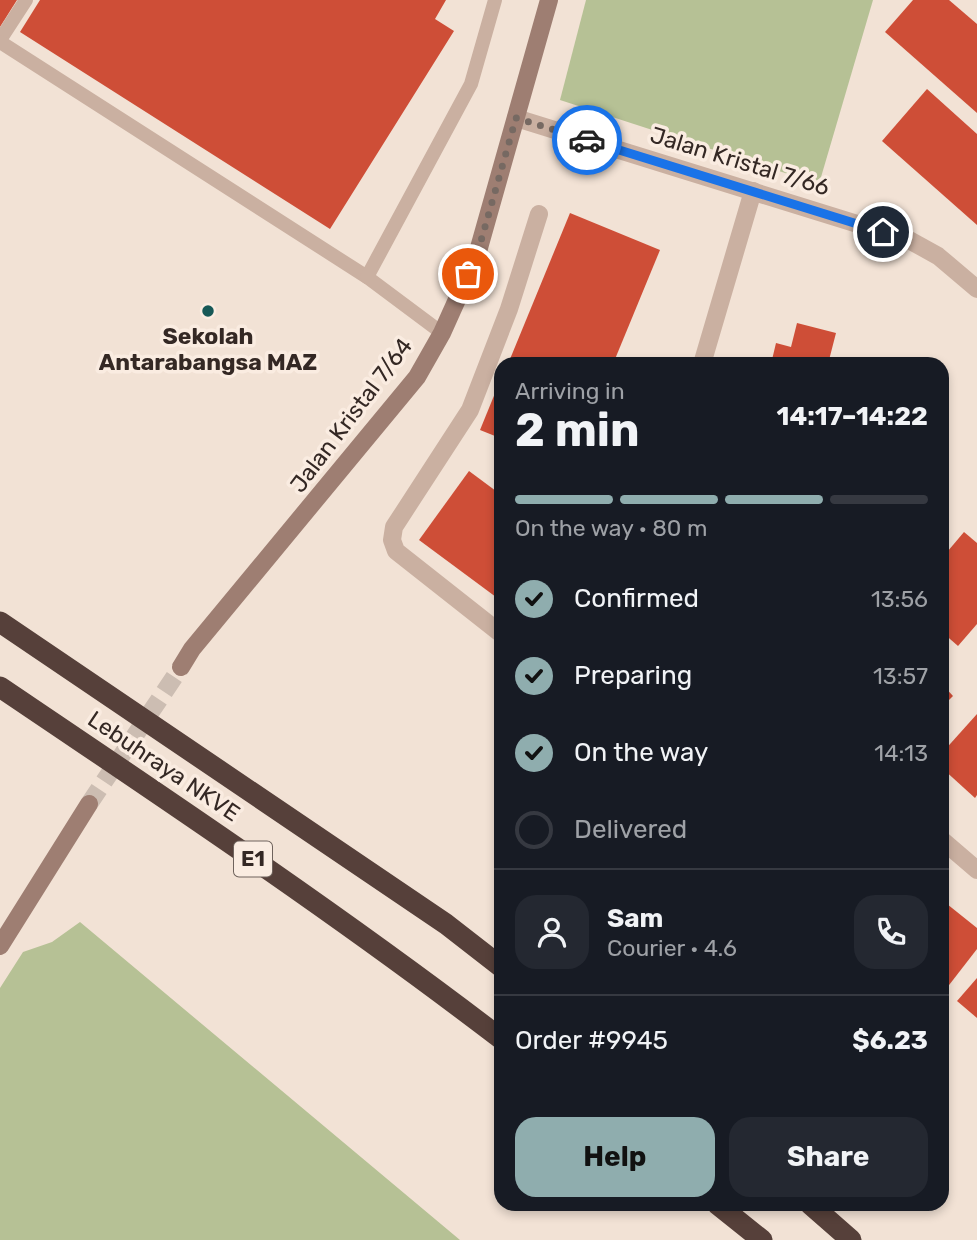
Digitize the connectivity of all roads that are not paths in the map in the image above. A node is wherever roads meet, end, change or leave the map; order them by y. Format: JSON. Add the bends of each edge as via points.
{"nodes":[{"id":1,"x":26,"y":0,"type":"edge"},
{"id":2,"x":495,"y":0,"type":"edge"},
{"id":3,"x":549,"y":0,"type":"edge"},
{"id":4,"x":0,"y":41,"type":"edge"},
{"id":5,"x":516,"y":118,"type":"junction"},
{"id":6,"x":754,"y":191,"type":"junction"},
{"id":7,"x":539,"y":214,"type":"dead end"},
{"id":8,"x":367,"y":277,"type":"junction"},
{"id":9,"x":977,"y":289,"type":"edge"},
{"id":10,"x":442,"y":333,"type":"junction"},
{"id":11,"x":704,"y":357,"type":"edge"},
{"id":12,"x":0,"y":622,"type":"edge"},
{"id":13,"x":494,"y":628,"type":"edge"},
{"id":14,"x":181,"y":667,"type":"tunnel mouth"},
{"id":15,"x":0,"y":687,"type":"edge"},
{"id":16,"x":89,"y":804,"type":"tunnel mouth"},
{"id":17,"x":949,"y":846,"type":"edge"},
{"id":18,"x":977,"y":870,"type":"edge"},
{"id":19,"x":0,"y":946,"type":"edge"},
{"id":20,"x":494,"y":961,"type":"edge"},
{"id":21,"x":494,"y":1033,"type":"edge"},
{"id":22,"x":726,"y":1211,"type":"edge"},
{"id":23,"x":818,"y":1211,"type":"edge"},
{"id":24,"x":762,"y":1240,"type":"edge"},
{"id":25,"x":851,"y":1240,"type":"edge"}],
"edges":[{"from":1,"to":4,"type":"lane"},
{"from":2,"to":8,"type":"lane","via":[[471,84]]},
{"from":3,"to":5,"type":"street","name":"Jalan Kristal 7/64"},
{"from":4,"to":8,"type":"lane"},
{"from":5,"to":6,"type":"street","name":"Jalan Kristal 7/66"},
{"from":5,"to":10,"type":"street","name":"Jalan Kristal 7/64","via":[[477,255]]},
{"from":6,"to":9,"type":"street","name":"Jalan Kristal 7/66","via":[[909,240],[938,256]]},
{"from":6,"to":11,"type":"street"},
{"from":7,"to":13,"type":"street","via":[[470,410],[394,527],[392,540],[396,551]]},
{"from":8,"to":10,"type":"lane"},
{"from":10,"to":14,"type":"street","name":"Jalan Kristal 7/64","via":[[416,377]]},
{"from":12,"to":20,"type":"highway","name":"Lebuhraya NKVE","number":"E1","via":[[446,924]]},
{"from":15,"to":21,"type":"highway","name":"Lebuhraya NKVE","number":"E1","via":[[397,960]]},
{"from":16,"to":19,"type":"street"},
{"from":17,"to":18,"type":"street"},
{"from":22,"to":24,"type":"highway"},
{"from":23,"to":25,"type":"highway"}]}
